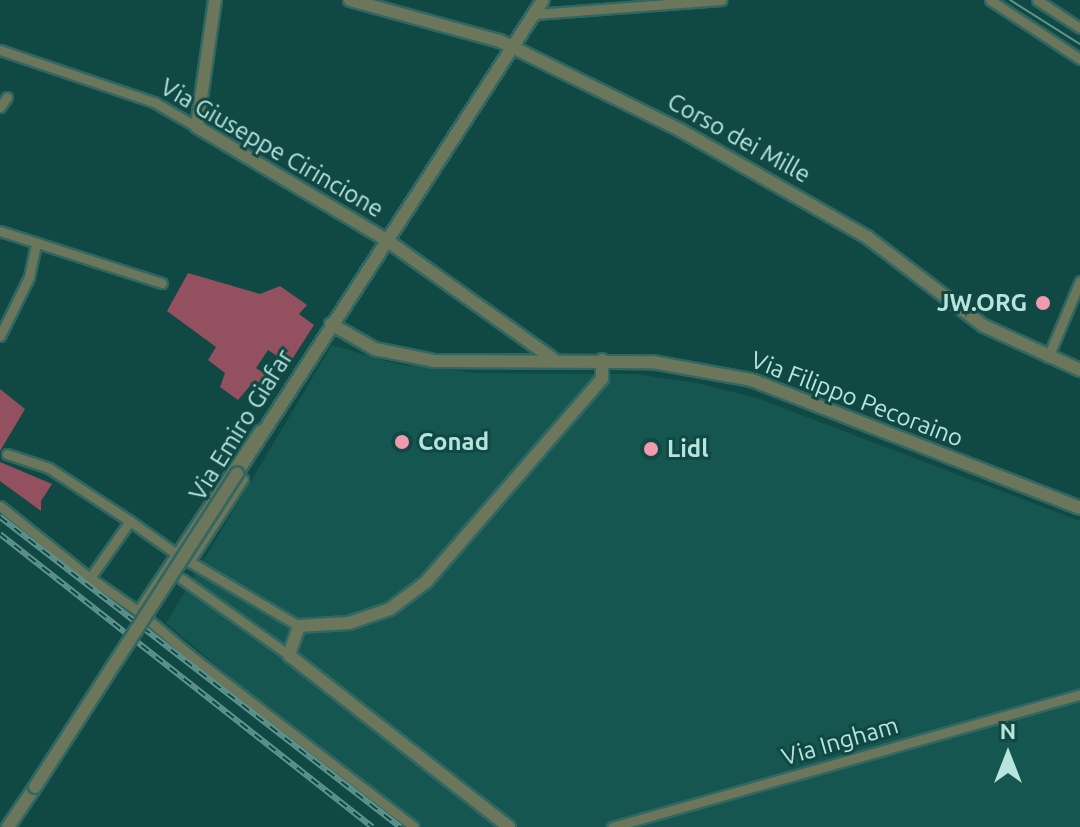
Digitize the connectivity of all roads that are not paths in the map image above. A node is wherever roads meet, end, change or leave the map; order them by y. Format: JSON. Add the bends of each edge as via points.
{"nodes":[{"id":1,"x":215,"y":0,"type":"edge"},
{"id":2,"x":350,"y":0,"type":"edge"},
{"id":3,"x":543,"y":0,"type":"edge"},
{"id":4,"x":721,"y":0,"type":"edge"},
{"id":5,"x":990,"y":0,"type":"edge"},
{"id":6,"x":1037,"y":0,"type":"edge"},
{"id":7,"x":1050,"y":0,"type":"edge"},
{"id":8,"x":1056,"y":12,"type":"junction"},
{"id":9,"x":535,"y":14,"type":"junction"},
{"id":10,"x":1080,"y":28,"type":"edge"},
{"id":11,"x":514,"y":48,"type":"junction"},
{"id":12,"x":0,"y":50,"type":"edge"},
{"id":13,"x":1080,"y":59,"type":"edge"},
{"id":14,"x":7,"y":97,"type":"dead end"},
{"id":15,"x":0,"y":107,"type":"edge"},
{"id":16,"x":197,"y":127,"type":"junction"},
{"id":17,"x":0,"y":231,"type":"edge"},
{"id":18,"x":385,"y":239,"type":"junction"},
{"id":19,"x":36,"y":243,"type":"junction"},
{"id":20,"x":1080,"y":281,"type":"edge"},
{"id":21,"x":162,"y":283,"type":"dead end"},
{"id":22,"x":331,"y":324,"type":"junction"},
{"id":23,"x":0,"y":334,"type":"edge"},
{"id":24,"x":526,"y":339,"type":"junction"},
{"id":25,"x":1048,"y":357,"type":"junction"},
{"id":26,"x":508,"y":359,"type":"junction"},
{"id":27,"x":553,"y":359,"type":"junction"},
{"id":28,"x":602,"y":360,"type":"junction"},
{"id":29,"x":1080,"y":370,"type":"edge"},
{"id":30,"x":281,"y":402,"type":"junction"},
{"id":31,"x":7,"y":454,"type":"dead end"},
{"id":32,"x":240,"y":476,"type":"junction"},
{"id":33,"x":0,"y":506,"type":"edge"},
{"id":34,"x":1080,"y":508,"type":"edge"},
{"id":35,"x":130,"y":521,"type":"junction"},
{"id":36,"x":175,"y":553,"type":"junction"},
{"id":37,"x":189,"y":562,"type":"junction"},
{"id":38,"x":90,"y":578,"type":"junction"},
{"id":39,"x":182,"y":579,"type":"dead end"},
{"id":40,"x":138,"y":611,"type":"junction"},
{"id":41,"x":299,"y":626,"type":"junction"},
{"id":42,"x":289,"y":655,"type":"junction"},
{"id":43,"x":1080,"y":695,"type":"edge"},
{"id":44,"x":8,"y":827,"type":"edge"},
{"id":45,"x":414,"y":827,"type":"edge"},
{"id":46,"x":509,"y":827,"type":"edge"},
{"id":47,"x":612,"y":827,"type":"edge"}],
"edges":[{"from":1,"to":16,"type":"street"},
{"from":2,"to":11,"type":"street","name":"Corso dei Mille"},
{"from":3,"to":9,"type":"street","name":"Via Emiro Giafar"},
{"from":4,"to":9,"type":"street"},
{"from":5,"to":13,"type":"street"},
{"from":6,"to":8,"type":"street"},
{"from":7,"to":8,"type":"street"},
{"from":8,"to":10,"type":"street"},
{"from":9,"to":11,"type":"street","name":"Via Emiro Giafar"},
{"from":11,"to":18,"type":"street","name":"Via Emiro Giafar"},
{"from":11,"to":25,"type":"street","name":"Corso dei Mille","via":[[754,169],[867,237],[984,326]]},
{"from":12,"to":16,"type":"street","name":"Via Giuseppe Cirincione","via":[[154,102]]},
{"from":14,"to":15,"type":"street"},
{"from":16,"to":18,"type":"street","name":"Via Giuseppe Cirincione"},
{"from":17,"to":19,"type":"street"},
{"from":18,"to":22,"type":"street","name":"Via Emiro Giafar"},
{"from":18,"to":24,"type":"street","name":"Via Giuseppe Cirincione"},
{"from":19,"to":21,"type":"street"},
{"from":19,"to":23,"type":"street","via":[[29,277]]},
{"from":20,"to":25,"type":"street"},
{"from":22,"to":26,"type":"street","name":"Via Filippo Pecoraino","via":[[375,349],[434,361]]},
{"from":22,"to":30,"type":"street","name":"Via Emiro Giafar"},
{"from":24,"to":26,"type":"street"},
{"from":24,"to":27,"type":"street","name":"Via Giuseppe Cirincione"},
{"from":25,"to":29,"type":"street","name":"Corso dei Mille"},
{"from":26,"to":27,"type":"street","name":"Via Filippo Pecoraino"},
{"from":27,"to":28,"type":"street","name":"Via Filippo Pecoraino"},
{"from":28,"to":34,"type":"street","name":"Via Filippo Pecoraino","via":[[682,366],[752,380]]},
{"from":28,"to":41,"type":"street","via":[[602,379],[426,582],[390,609],[349,623]]},
{"from":30,"to":32,"type":"street","name":"Via Emiro Giafar"},
{"from":30,"to":36,"type":"street"},
{"from":31,"to":35,"type":"street","via":[[49,468]]},
{"from":32,"to":37,"type":"street"},
{"from":32,"to":44,"type":"street","name":"Via Emiro Giafar","bridge":true},
{"from":33,"to":38,"type":"street"},
{"from":35,"to":36,"type":"street"},
{"from":35,"to":38,"type":"street"},
{"from":36,"to":37,"type":"street"},
{"from":36,"to":40,"type":"street"},
{"from":37,"to":41,"type":"street"},
{"from":38,"to":40,"type":"street"},
{"from":39,"to":42,"type":"street"},
{"from":40,"to":45,"type":"street"},
{"from":41,"to":42,"type":"street"},
{"from":42,"to":46,"type":"street"},
{"from":43,"to":47,"type":"street","name":"Via Ingham"}]}
